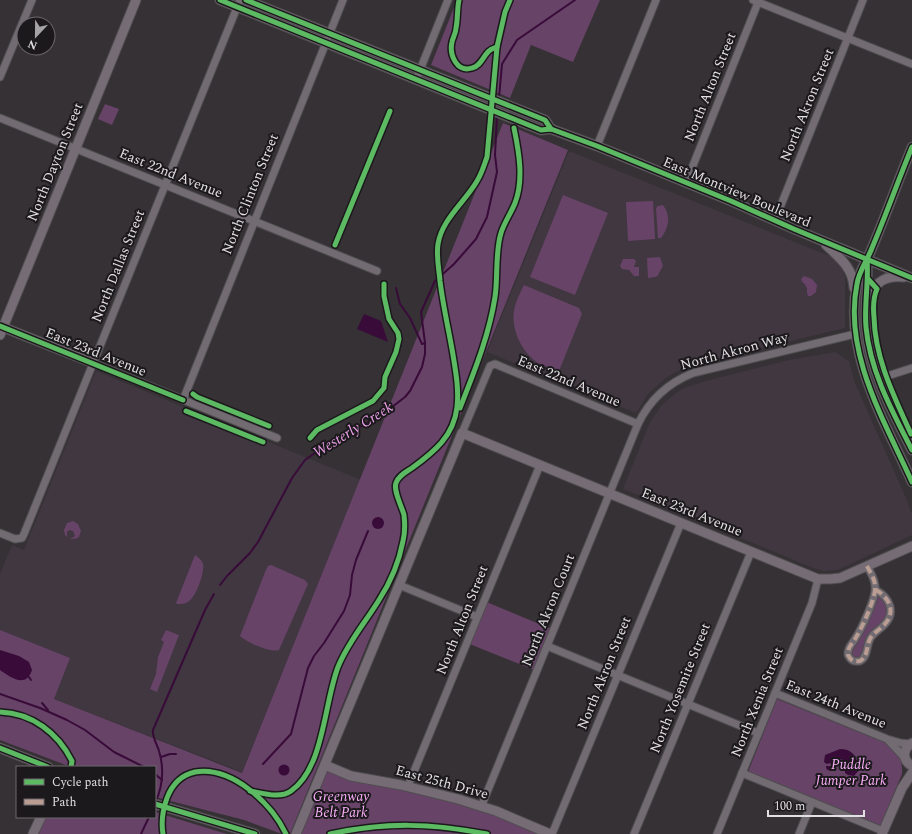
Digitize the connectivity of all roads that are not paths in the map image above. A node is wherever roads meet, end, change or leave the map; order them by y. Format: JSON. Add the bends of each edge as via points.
{"nodes":[{"id":1,"x":32,"y":0,"type":"edge"},
{"id":2,"x":136,"y":0,"type":"edge"},
{"id":3,"x":220,"y":0,"type":"edge"},
{"id":4,"x":246,"y":0,"type":"edge"},
{"id":5,"x":343,"y":0,"type":"edge"},
{"id":6,"x":448,"y":0,"type":"edge"},
{"id":7,"x":656,"y":0,"type":"edge"},
{"id":8,"x":863,"y":0,"type":"edge"},
{"id":9,"x":757,"y":1,"type":"edge"},
{"id":10,"x":238,"y":3,"type":"edge"},
{"id":11,"x":330,"y":34,"type":"junction"},
{"id":12,"x":848,"y":38,"type":"junction"},
{"id":13,"x":326,"y":43,"type":"junction"},
{"id":14,"x":912,"y":64,"type":"edge"},
{"id":15,"x":420,"y":70,"type":"junction"},
{"id":16,"x":0,"y":77,"type":"edge"},
{"id":17,"x":416,"y":80,"type":"junction"},
{"id":18,"x":0,"y":118,"type":"edge"},
{"id":19,"x":551,"y":129,"type":"junction"},
{"id":20,"x":597,"y":146,"type":"junction"},
{"id":21,"x":912,"y":147,"type":"edge"},
{"id":22,"x":76,"y":149,"type":"junction"},
{"id":23,"x":686,"y":183,"type":"junction"},
{"id":24,"x":165,"y":185,"type":"junction"},
{"id":25,"x":775,"y":220,"type":"junction"},
{"id":26,"x":254,"y":221,"type":"junction"},
{"id":27,"x":818,"y":239,"type":"junction"},
{"id":28,"x":867,"y":259,"type":"junction"},
{"id":29,"x":377,"y":271,"type":"dead end"},
{"id":30,"x":912,"y":278,"type":"edge"},
{"id":31,"x":855,"y":295,"type":"junction"},
{"id":32,"x":866,"y":317,"type":"junction"},
{"id":33,"x":1,"y":329,"type":"edge"},
{"id":34,"x":855,"y":334,"type":"junction"},
{"id":35,"x":93,"y":363,"type":"junction"},
{"id":36,"x":912,"y":368,"type":"edge"},
{"id":37,"x":878,"y":380,"type":"junction"},
{"id":38,"x":183,"y":400,"type":"junction"},
{"id":39,"x":638,"y":424,"type":"junction"},
{"id":40,"x":462,"y":433,"type":"junction"},
{"id":41,"x":277,"y":438,"type":"dead end"},
{"id":42,"x":912,"y":450,"type":"edge"},
{"id":43,"x":540,"y":465,"type":"junction"},
{"id":44,"x":912,"y":482,"type":"edge"},
{"id":45,"x":610,"y":494,"type":"junction"},
{"id":46,"x":681,"y":523,"type":"junction"},
{"id":47,"x":0,"y":533,"type":"edge"},
{"id":48,"x":912,"y":546,"type":"edge"},
{"id":49,"x":751,"y":552,"type":"junction"},
{"id":50,"x":867,"y":566,"type":"junction"},
{"id":51,"x":818,"y":579,"type":"junction"},
{"id":52,"x":399,"y":585,"type":"junction"},
{"id":53,"x":876,"y":590,"type":"junction"},
{"id":54,"x":477,"y":617,"type":"junction"},
{"id":55,"x":547,"y":646,"type":"junction"},
{"id":56,"x":618,"y":675,"type":"junction"},
{"id":57,"x":775,"y":693,"type":"junction"},
{"id":58,"x":688,"y":704,"type":"junction"},
{"id":59,"x":758,"y":733,"type":"junction"},
{"id":60,"x":887,"y":739,"type":"junction"},
{"id":61,"x":911,"y":744,"type":"edge"},
{"id":62,"x":0,"y":748,"type":"edge"},
{"id":63,"x":907,"y":761,"type":"edge"},
{"id":64,"x":325,"y":765,"type":"junction"},
{"id":65,"x":45,"y":766,"type":"edge"},
{"id":66,"x":742,"y":773,"type":"junction"},
{"id":67,"x":912,"y":773,"type":"edge"},
{"id":68,"x":408,"y":786,"type":"junction"},
{"id":69,"x":902,"y":788,"type":"junction"},
{"id":70,"x":812,"y":802,"type":"junction"},
{"id":71,"x":156,"y":804,"type":"edge"},
{"id":72,"x":481,"y":806,"type":"junction"},
{"id":73,"x":41,"y":818,"type":"edge"},
{"id":74,"x":883,"y":833,"type":"edge"},
{"id":75,"x":34,"y":834,"type":"edge"},
{"id":76,"x":255,"y":834,"type":"edge"},
{"id":77,"x":296,"y":834,"type":"edge"},
{"id":78,"x":551,"y":834,"type":"edge"},
{"id":79,"x":634,"y":834,"type":"edge"},
{"id":80,"x":717,"y":834,"type":"edge"},
{"id":81,"x":799,"y":834,"type":"edge"}],
"edges":[{"from":1,"to":16,"type":"street"},
{"from":2,"to":22,"type":"street","name":"North Dayton Street"},
{"from":3,"to":10,"type":"street","name":"East Montview Boulevard"},
{"from":4,"to":11,"type":"street","name":"East Montview Boulevard"},
{"from":5,"to":11,"type":"street","name":"North Clinton Street"},
{"from":6,"to":15,"type":"street"},
{"from":7,"to":20,"type":"street"},
{"from":8,"to":12,"type":"street","name":"North Akron Street"},
{"from":9,"to":12,"type":"street"},
{"from":9,"to":23,"type":"street","name":"North Alton Street"},
{"from":10,"to":13,"type":"street","name":"East Montview Boulevard"},
{"from":10,"to":24,"type":"street","name":"North Dallas Street"},
{"from":11,"to":13,"type":"street","name":"North Clinton Street"},
{"from":11,"to":15,"type":"street","name":"East Montview Boulevard"},
{"from":12,"to":14,"type":"street"},
{"from":12,"to":25,"type":"street","name":"North Akron Street"},
{"from":13,"to":17,"type":"street","name":"East Montview Boulevard"},
{"from":13,"to":26,"type":"street","name":"North Clinton Street"},
{"from":15,"to":17,"type":"street"},
{"from":15,"to":19,"type":"street","name":"East Montview Boulevard","via":[[545,120]]},
{"from":17,"to":19,"type":"street","name":"East Montview Boulevard","via":[[541,130]]},
{"from":18,"to":22,"type":"street","name":"East 22nd Avenue"},
{"from":19,"to":20,"type":"street","name":"East Montview Boulevard"},
{"from":20,"to":23,"type":"street","name":"East Montview Boulevard"},
{"from":21,"to":28,"type":"street"},
{"from":22,"to":24,"type":"street","name":"East 22nd Avenue"},
{"from":22,"to":33,"type":"street","name":"North Dayton Street"},
{"from":23,"to":25,"type":"street","name":"East Montview Boulevard"},
{"from":24,"to":26,"type":"street","name":"East 22nd Avenue"},
{"from":24,"to":35,"type":"street","name":"North Dallas Street"},
{"from":25,"to":27,"type":"street","name":"East Montview Boulevard"},
{"from":26,"to":29,"type":"street","name":"East 22nd Avenue"},
{"from":26,"to":38,"type":"street","name":"North Clinton Street"},
{"from":27,"to":28,"type":"street","name":"East Montview Boulevard"},
{"from":27,"to":31,"type":"street","via":[[839,256],[850,271],[854,280]]},
{"from":28,"to":30,"type":"street","name":"East Montview Boulevard"},
{"from":28,"to":31,"type":"street","via":[[860,273]]},
{"from":28,"to":32,"type":"street"},
{"from":30,"to":32,"type":"street","via":[[889,277],[880,281],[870,295]]},
{"from":31,"to":34,"type":"street"},
{"from":32,"to":37,"type":"street","via":[[870,352]]},
{"from":33,"to":35,"type":"street","name":"East 23rd Avenue"},
{"from":34,"to":39,"type":"street","name":"North Akron Way","via":[[683,377],[662,390],[646,409]]},
{"from":34,"to":44,"type":"street","via":[[862,365],[875,401]]},
{"from":35,"to":38,"type":"street","name":"East 23rd Avenue"},
{"from":35,"to":47,"type":"street","name":"North Dallas Street","via":[[22,538],[15,540]]},
{"from":36,"to":37,"type":"street"},
{"from":37,"to":42,"type":"street"},
{"from":38,"to":41,"type":"street","name":"East 23rd Avenue"},
{"from":39,"to":40,"type":"street","name":"East 22nd Avenue","via":[[496,364],[490,366]]},
{"from":39,"to":45,"type":"street","name":"North Akron Court"},
{"from":40,"to":43,"type":"street","name":"East 23rd Avenue"},
{"from":40,"to":52,"type":"street"},
{"from":43,"to":45,"type":"street","name":"East 23rd Avenue"},
{"from":43,"to":54,"type":"street","name":"North Alton Street"},
{"from":45,"to":46,"type":"street","name":"East 23rd Avenue"},
{"from":45,"to":55,"type":"street","name":"North Akron Court"},
{"from":46,"to":49,"type":"street","name":"East 23rd Avenue"},
{"from":46,"to":56,"type":"street","name":"North Akron Street"},
{"from":48,"to":50,"type":"street","name":"East 23rd Avenue"},
{"from":49,"to":51,"type":"street","name":"East 23rd Avenue"},
{"from":49,"to":58,"type":"street","name":"North Yosemite Street"},
{"from":50,"to":51,"type":"street","name":"East 23rd Avenue","via":[[840,578]]},
{"from":50,"to":53,"type":"street"},
{"from":51,"to":57,"type":"street","name":"North Xenia Street","via":[[812,603]]},
{"from":52,"to":54,"type":"street"},
{"from":52,"to":64,"type":"street"},
{"from":53,"to":53,"type":"street","via":[[859,632],[848,648],[848,655],[854,661],[863,660],[870,639],[884,626],[889,616],[888,601]]},
{"from":54,"to":68,"type":"street","name":"North Alton Street"},
{"from":55,"to":56,"type":"street"},
{"from":55,"to":72,"type":"street","name":"North Akron Court"},
{"from":56,"to":58,"type":"street"},
{"from":56,"to":78,"type":"street","name":"North Akron Street"},
{"from":57,"to":59,"type":"street","name":"North Xenia Street"},
{"from":57,"to":60,"type":"street","name":"East 24th Avenue"},
{"from":58,"to":59,"type":"street"},
{"from":58,"to":79,"type":"street","name":"North Yosemite Street"},
{"from":59,"to":66,"type":"street","name":"North Xenia Street"},
{"from":60,"to":61,"type":"street","name":"East 24th Avenue"},
{"from":60,"to":63,"type":"street","name":"East 24th Avenue"},
{"from":61,"to":63,"type":"street","via":[[905,749]]},
{"from":62,"to":65,"type":"street"},
{"from":63,"to":69,"type":"street"},
{"from":64,"to":68,"type":"street","name":"East 25th Drive","via":[[351,776]]},
{"from":64,"to":77,"type":"street"},
{"from":66,"to":70,"type":"street"},
{"from":66,"to":80,"type":"street","name":"North Xenia Street"},
{"from":67,"to":69,"type":"street"},
{"from":68,"to":72,"type":"street","name":"East 25th Drive"},
{"from":69,"to":74,"type":"street"},
{"from":70,"to":74,"type":"street"},
{"from":70,"to":81,"type":"street"},
{"from":71,"to":76,"type":"street"},
{"from":72,"to":78,"type":"street","name":"East 25th Drive"},
{"from":73,"to":75,"type":"street"}]}
